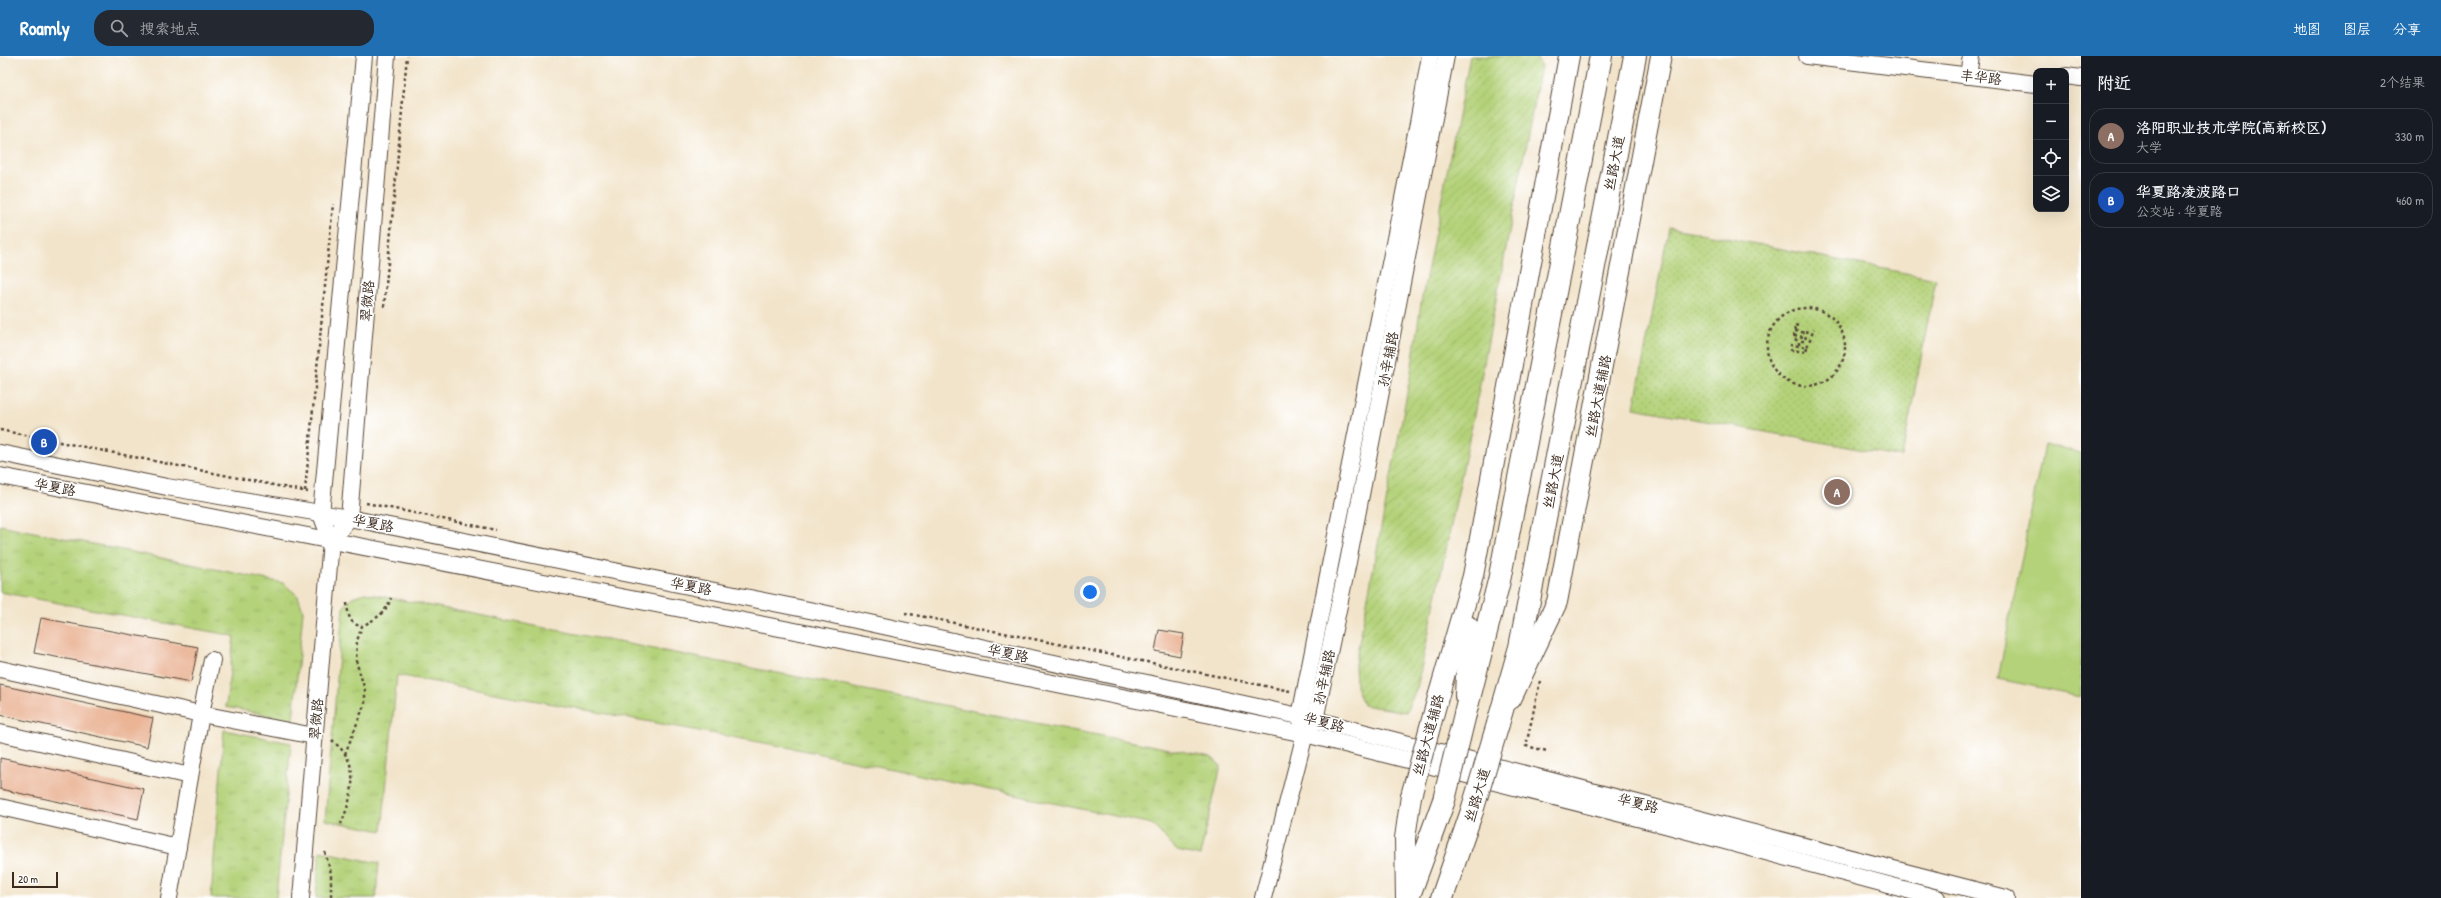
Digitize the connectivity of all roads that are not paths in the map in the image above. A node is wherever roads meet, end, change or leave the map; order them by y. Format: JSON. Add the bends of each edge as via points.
{"nodes":[{"id":1,"x":364,"y":56,"type":"edge"},
{"id":2,"x":387,"y":56,"type":"edge"},
{"id":3,"x":1430,"y":56,"type":"edge"},
{"id":4,"x":1446,"y":56,"type":"edge"},
{"id":5,"x":1569,"y":56,"type":"edge"},
{"id":6,"x":1601,"y":56,"type":"edge"},
{"id":7,"x":1635,"y":56,"type":"edge"},
{"id":8,"x":1662,"y":56,"type":"edge"},
{"id":9,"x":1807,"y":56,"type":"edge"},
{"id":10,"x":1899,"y":56,"type":"edge"},
{"id":11,"x":1969,"y":66,"type":"edge"},
{"id":12,"x":2033,"y":73,"type":"edge"},
{"id":13,"x":2069,"y":76,"type":"edge"},
{"id":14,"x":2081,"y":78,"type":"edge"},
{"id":15,"x":2033,"y":83,"type":"edge"},
{"id":16,"x":2069,"y":87,"type":"edge"},
{"id":17,"x":2081,"y":89,"type":"edge"},
{"id":18,"x":0,"y":453,"type":"edge"},
{"id":19,"x":0,"y":476,"type":"edge"},
{"id":20,"x":321,"y":514,"type":"junction"},
{"id":21,"x":349,"y":518,"type":"junction"},
{"id":22,"x":331,"y":541,"type":"junction"},
{"id":23,"x":1473,"y":576,"type":"junction"},
{"id":24,"x":212,"y":660,"type":"dead end"},
{"id":25,"x":0,"y":669,"type":"edge"},
{"id":26,"x":201,"y":714,"type":"junction"},
{"id":27,"x":1465,"y":714,"type":"junction"},
{"id":28,"x":1307,"y":718,"type":"junction"},
{"id":29,"x":1498,"y":724,"type":"junction"},
{"id":30,"x":0,"y":733,"type":"edge"},
{"id":31,"x":1305,"y":734,"type":"junction"},
{"id":32,"x":314,"y":736,"type":"junction"},
{"id":33,"x":190,"y":776,"type":"junction"},
{"id":34,"x":0,"y":807,"type":"edge"},
{"id":35,"x":178,"y":847,"type":"junction"},
{"id":36,"x":1976,"y":894,"type":"edge"},
{"id":37,"x":169,"y":898,"type":"edge"},
{"id":38,"x":300,"y":898,"type":"edge"},
{"id":39,"x":1262,"y":898,"type":"edge"},
{"id":40,"x":1407,"y":898,"type":"edge"},
{"id":41,"x":1442,"y":898,"type":"edge"},
{"id":42,"x":1937,"y":898,"type":"edge"},
{"id":43,"x":2006,"y":898,"type":"edge"}],
"edges":[{"from":1,"to":20,"type":"street","name":"翠微路"},
{"from":2,"to":21,"type":"street","name":"翠微路"},
{"from":3,"to":28,"type":"street","name":"孙辛辅路"},
{"from":4,"to":28,"type":"street","name":"孙辛辅路","via":[[1348,562]]},
{"from":5,"to":23,"type":"main road","name":"丝路大道辅路"},
{"from":6,"to":27,"type":"highway","via":[[1499,581]]},
{"from":7,"to":29,"type":"highway","name":"丝路大道","via":[[1532,589],[1520,647]]},
{"from":8,"to":29,"type":"main road","name":"丝路大道辅路","via":[[1558,602]]},
{"from":9,"to":11,"type":"street","name":"丰华路"},
{"from":10,"to":11,"type":"street","name":"丰华路"},
{"from":11,"to":12,"type":"street","name":"丰华路"},
{"from":11,"to":15,"type":"street","name":"丰华路"},
{"from":13,"to":14,"type":"street"},
{"from":16,"to":17,"type":"street"},
{"from":18,"to":20,"type":"street","name":"华夏路","via":[[167,487]]},
{"from":19,"to":22,"type":"street","name":"华夏路"},
{"from":20,"to":21,"type":"street","name":"华夏路"},
{"from":20,"to":22,"type":"street","name":"翠微路"},
{"from":21,"to":22,"type":"street"},
{"from":21,"to":28,"type":"street","name":"华夏路","via":[[814,611]]},
{"from":22,"to":31,"type":"street","name":"华夏路"},
{"from":22,"to":32,"type":"street","name":"翠微路"},
{"from":23,"to":27,"type":"main road","name":"丝路大道辅路","via":[[1466,650]]},
{"from":23,"to":40,"type":"main road","name":"丝路大道辅路","bridge":true,"via":[[1411,796],[1406,838]]},
{"from":24,"to":26,"type":"street"},
{"from":25,"to":26,"type":"street"},
{"from":26,"to":32,"type":"street"},
{"from":26,"to":33,"type":"street"},
{"from":27,"to":40,"type":"highway","bridge":true,"via":[[1444,800]]},
{"from":28,"to":31,"type":"street","name":"孙辛辅路"},
{"from":28,"to":36,"type":"street","name":"华夏路"},
{"from":29,"to":41,"type":"highway","name":"丝路大道","bridge":true},
{"from":30,"to":33,"type":"street"},
{"from":31,"to":39,"type":"street"},
{"from":31,"to":42,"type":"street","name":"华夏路","via":[[1665,825]]},
{"from":32,"to":38,"type":"street","name":"翠微路"},
{"from":33,"to":35,"type":"street"},
{"from":34,"to":35,"type":"street"},
{"from":35,"to":37,"type":"street"},
{"from":36,"to":43,"type":"street","name":"华夏路"}]}
